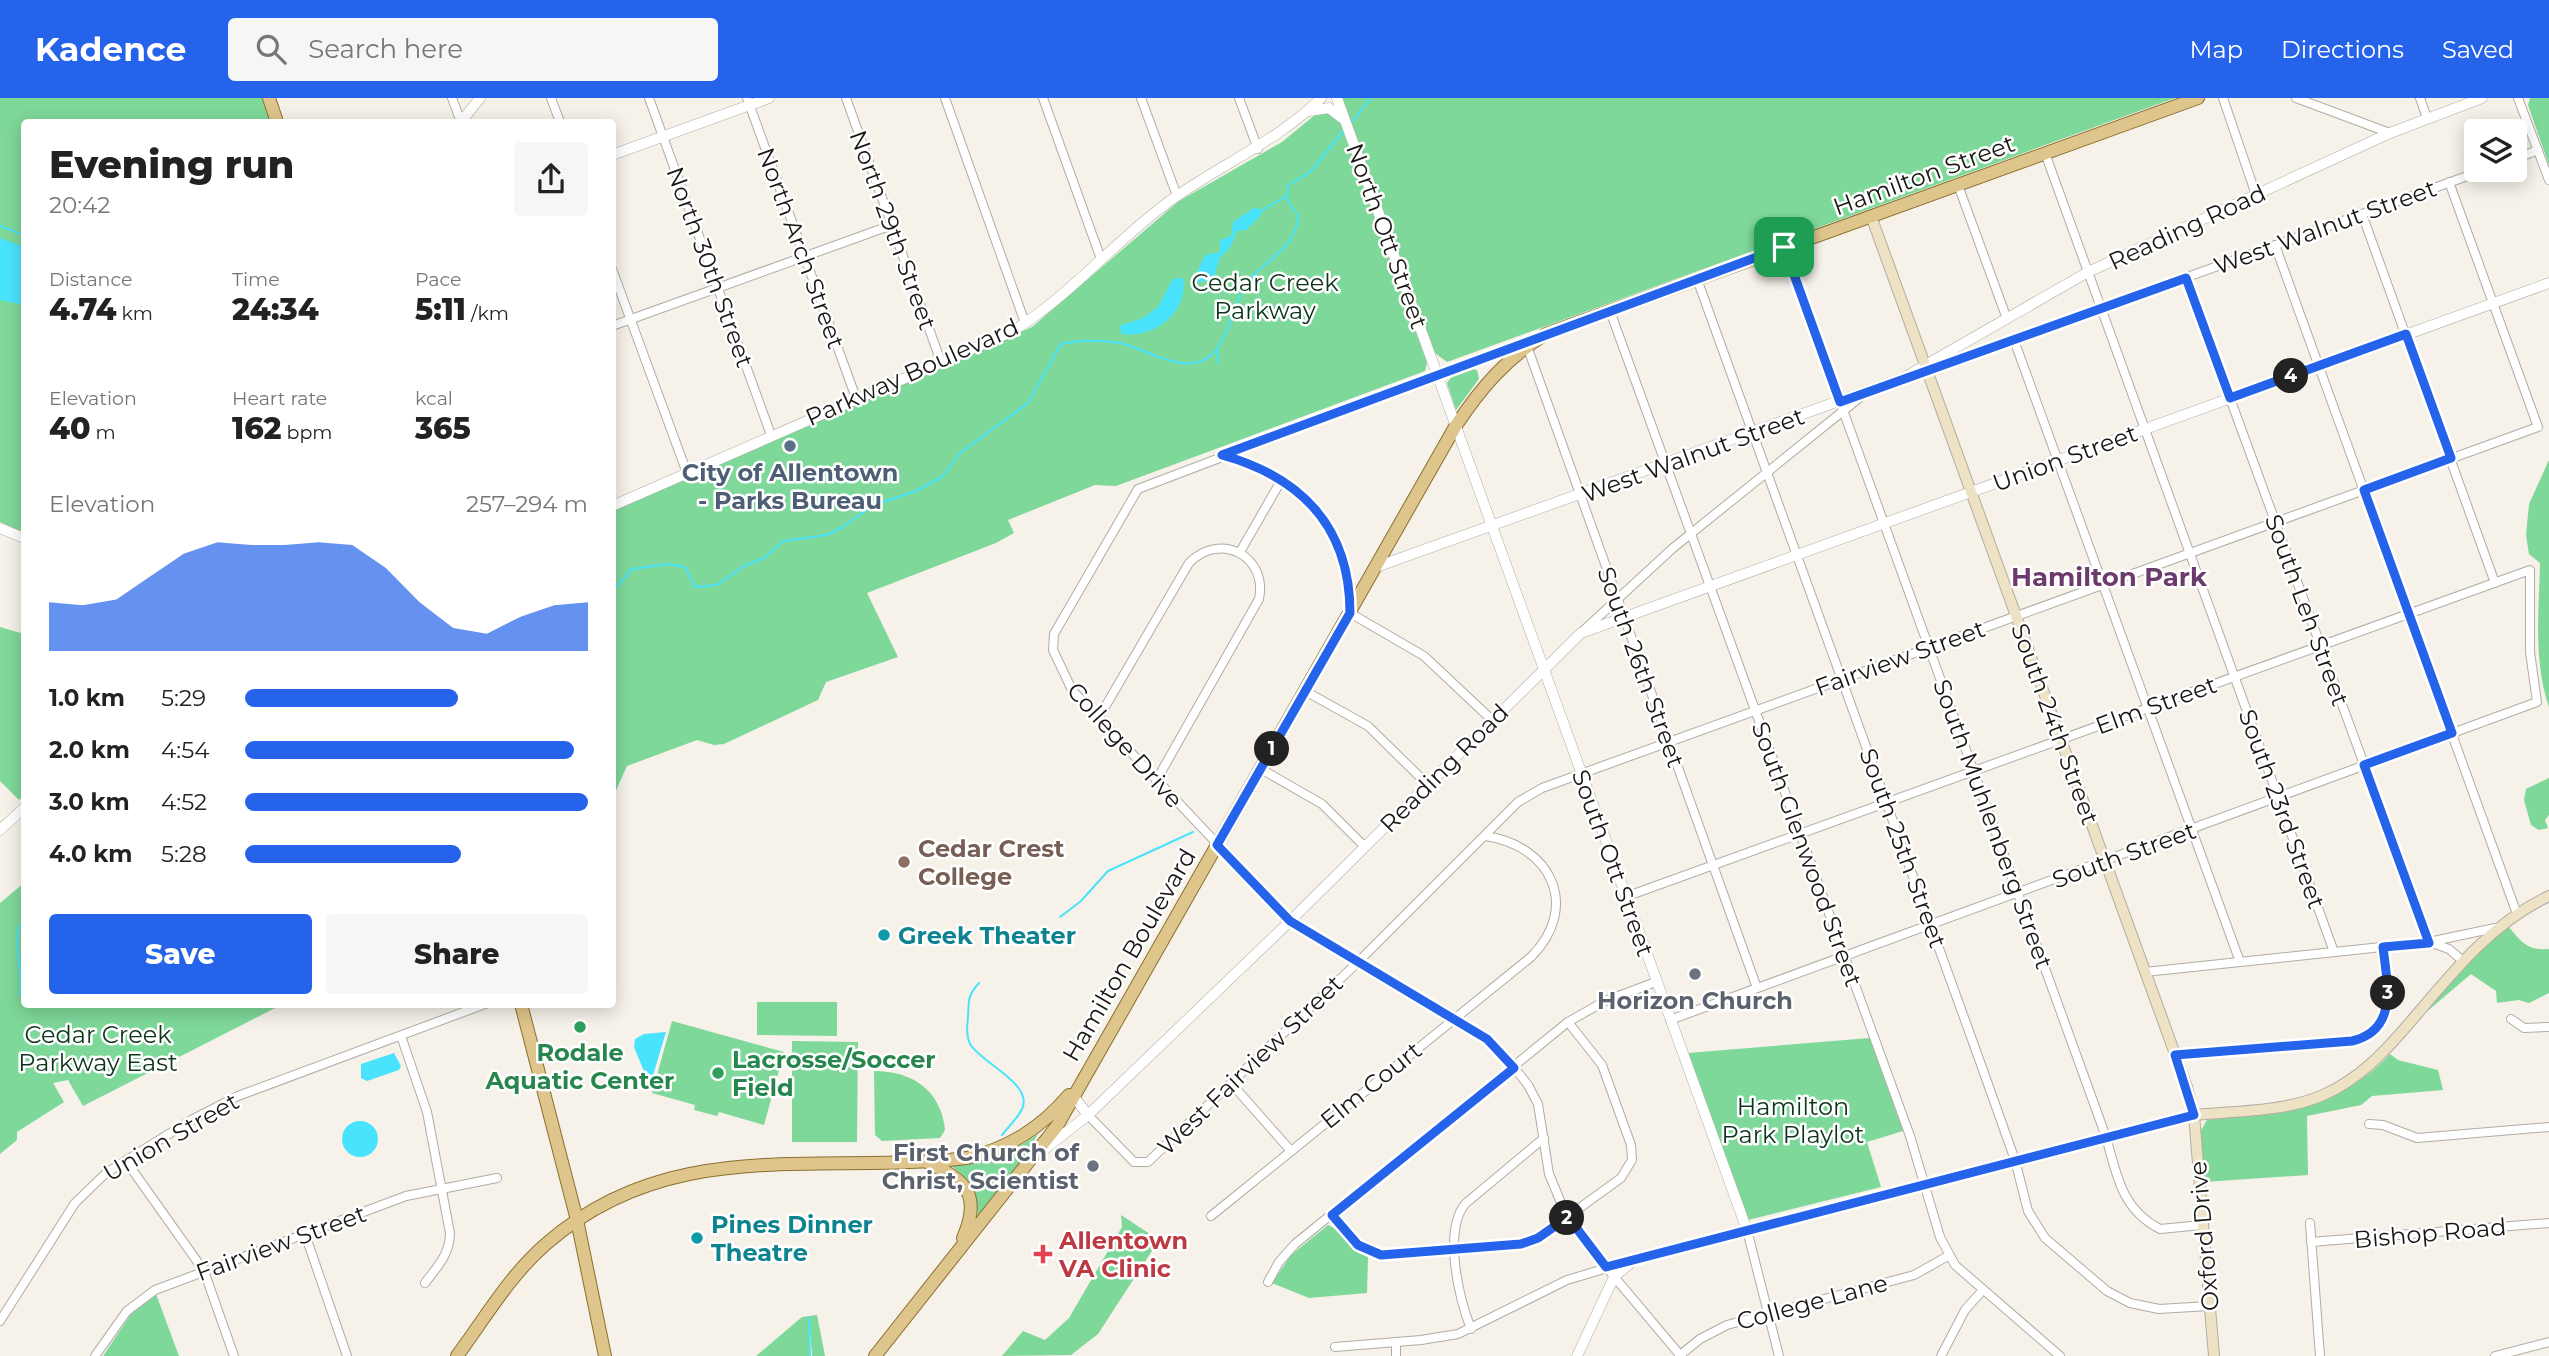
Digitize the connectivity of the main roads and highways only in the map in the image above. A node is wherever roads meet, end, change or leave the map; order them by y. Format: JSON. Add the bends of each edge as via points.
{"nodes":[{"id":1,"x":269,"y":98,"type":"edge"},
{"id":2,"x":2198,"y":98,"type":"edge"},
{"id":3,"x":277,"y":119,"type":"edge"},
{"id":4,"x":1871,"y":216,"type":"junction"},
{"id":5,"x":1527,"y":346,"type":"joint"},
{"id":6,"x":2549,"y":896,"type":"edge"},
{"id":7,"x":522,"y":1008,"type":"edge"},
{"id":8,"x":1081,"y":1082,"type":"junction"},
{"id":9,"x":2194,"y":1115,"type":"junction"},
{"id":10,"x":925,"y":1160,"type":"junction"},
{"id":11,"x":577,"y":1220,"type":"junction"},
{"id":12,"x":956,"y":1254,"type":"junction"},
{"id":13,"x":457,"y":1356,"type":"edge"},
{"id":14,"x":605,"y":1356,"type":"edge"},
{"id":15,"x":875,"y":1356,"type":"edge"},
{"id":16,"x":2214,"y":1356,"type":"edge"}],
"edges":[{"from":1,"to":3,"type":"main road"},
{"from":2,"to":4,"type":"main road","name":"Hamilton Street"},
{"from":4,"to":5,"type":"main road","name":"Hamilton Street","via":[[1546,334]]},
{"from":4,"to":9,"type":"main road","name":"South 24th Street"},
{"from":5,"to":8,"type":"main road","name":"Hamilton Boulevard","via":[[1488,382],[1455,427]]},
{"from":6,"to":9,"type":"main road","via":[[2498,927],[2383,1053],[2334,1090],[2280,1107]]},
{"from":7,"to":11,"type":"main road"},
{"from":8,"to":10,"type":"main road","via":[[1046,1119],[1013,1143],[967,1158]]},
{"from":8,"to":12,"type":"main road","name":"Hamilton Boulevard","via":[[1035,1156]]},
{"from":9,"to":16,"type":"main road","name":"Oxford Drive"},
{"from":10,"to":11,"type":"main road","via":[[692,1171],[627,1192]]},
{"from":10,"to":12,"type":"main road","via":[[960,1179],[971,1198],[969,1224]]},
{"from":11,"to":13,"type":"main road","via":[[527,1263]]},
{"from":11,"to":14,"type":"main road"},
{"from":12,"to":15,"type":"main road","name":"Hamilton Boulevard"}]}
